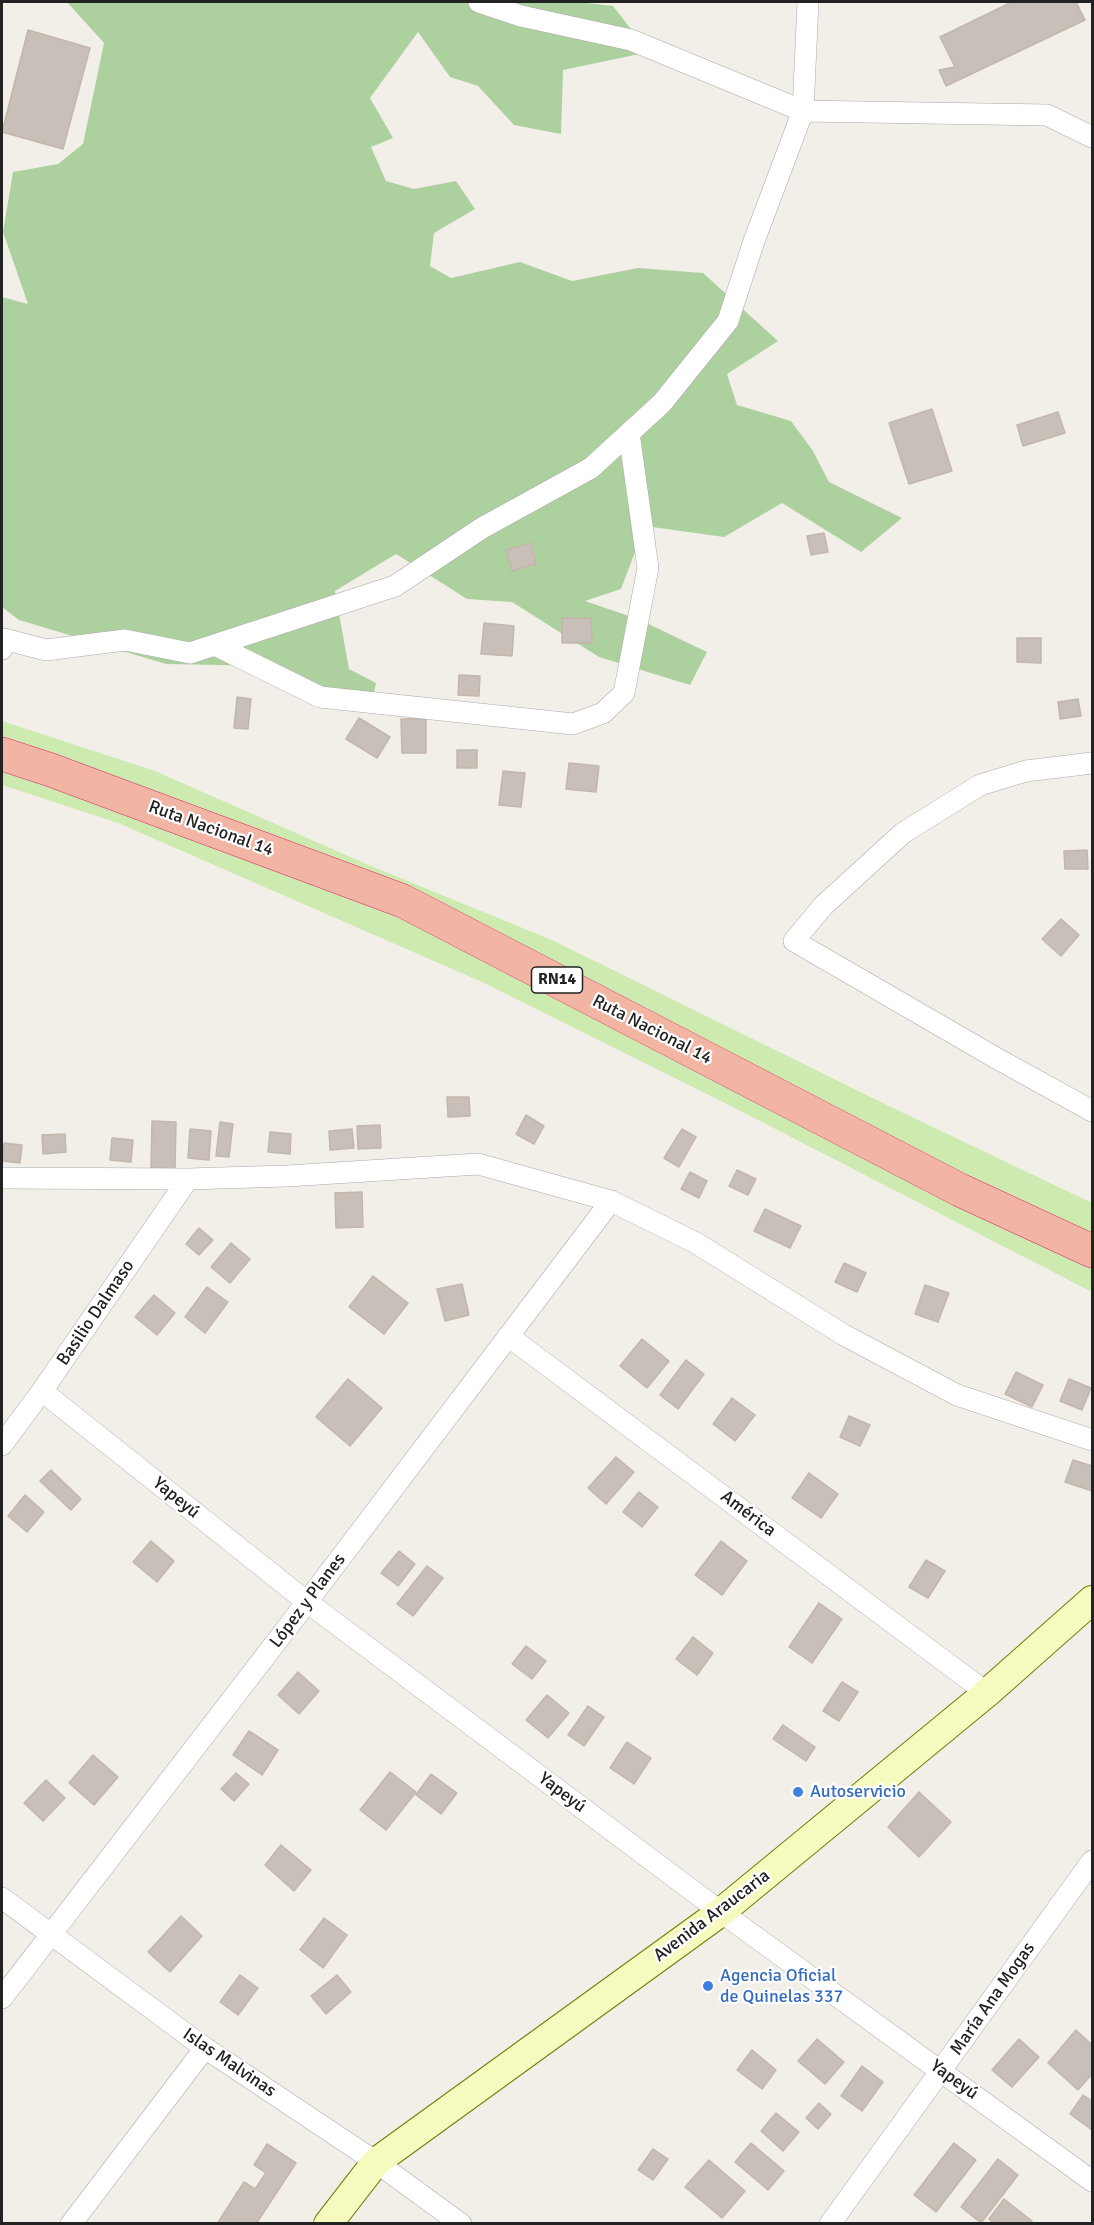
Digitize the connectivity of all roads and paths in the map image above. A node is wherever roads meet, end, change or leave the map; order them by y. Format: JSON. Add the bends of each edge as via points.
{"nodes":[{"id":1,"x":479,"y":2,"type":"edge"},
{"id":2,"x":808,"y":2,"type":"edge"},
{"id":3,"x":803,"y":111,"type":"junction"},
{"id":4,"x":1092,"y":137,"type":"edge"},
{"id":5,"x":629,"y":433,"type":"junction"},
{"id":6,"x":2,"y":641,"type":"edge"},
{"id":7,"x":215,"y":645,"type":"junction"},
{"id":8,"x":2,"y":754,"type":"edge"},
{"id":9,"x":1092,"y":763,"type":"edge"},
{"id":10,"x":1092,"y":1111,"type":"edge"},
{"id":11,"x":2,"y":1178,"type":"edge"},
{"id":12,"x":188,"y":1179,"type":"junction"},
{"id":13,"x":611,"y":1201,"type":"junction"},
{"id":14,"x":1092,"y":1251,"type":"edge"},
{"id":15,"x":508,"y":1336,"type":"junction"},
{"id":16,"x":42,"y":1391,"type":"junction"},
{"id":17,"x":1092,"y":1440,"type":"edge"},
{"id":18,"x":2,"y":1445,"type":"edge"},
{"id":19,"x":1092,"y":1600,"type":"edge"},
{"id":20,"x":307,"y":1602,"type":"junction"},
{"id":21,"x":987,"y":1693,"type":"junction"},
{"id":22,"x":1092,"y":1861,"type":"edge"},
{"id":23,"x":2,"y":1898,"type":"edge"},
{"id":24,"x":721,"y":1912,"type":"junction"},
{"id":25,"x":50,"y":1934,"type":"junction"},
{"id":26,"x":2,"y":1998,"type":"edge"},
{"id":27,"x":205,"y":2048,"type":"junction"},
{"id":28,"x":942,"y":2071,"type":"junction"},
{"id":29,"x":376,"y":2162,"type":"junction"},
{"id":30,"x":1092,"y":2181,"type":"edge"},
{"id":31,"x":70,"y":2223,"type":"edge"},
{"id":32,"x":328,"y":2223,"type":"edge"},
{"id":33,"x":461,"y":2223,"type":"edge"},
{"id":34,"x":830,"y":2223,"type":"edge"}],
"edges":[{"from":1,"to":3,"type":"street","via":[[521,16],[631,40]]},
{"from":2,"to":3,"type":"street"},
{"from":3,"to":4,"type":"street","via":[[1047,115]]},
{"from":3,"to":5,"type":"street","via":[[728,321],[662,403]]},
{"from":5,"to":7,"type":"street","via":[[591,468],[482,528],[395,586]]},
{"from":5,"to":7,"type":"street","via":[[648,568],[624,693],[603,713],[573,724],[320,697]]},
{"from":6,"to":7,"type":"street","via":[[46,650],[124,640],[190,653]]},
{"from":8,"to":14,"type":"highway","name":"Ruta Nacional 14","number":"RN14","via":[[403,901],[960,1190]]},
{"from":9,"to":10,"type":"street","via":[[1026,771],[980,785],[903,833],[823,906],[794,941]]},
{"from":11,"to":12,"type":"street"},
{"from":12,"to":13,"type":"street","via":[[478,1164]]},
{"from":12,"to":16,"type":"street","name":"Basilio Dalmaso"},
{"from":13,"to":15,"type":"street","name":"López y Planes"},
{"from":13,"to":17,"type":"street","via":[[696,1242],[844,1335],[957,1395]]},
{"from":15,"to":20,"type":"street","name":"López y Planes"},
{"from":15,"to":21,"type":"street","name":"América"},
{"from":16,"to":18,"type":"street","name":"Basilio Dalmaso"},
{"from":16,"to":20,"type":"street","name":"Yapeyú"},
{"from":19,"to":21,"type":"main road","name":"Avenida Araucaria"},
{"from":20,"to":24,"type":"street","name":"Yapeyú"},
{"from":20,"to":25,"type":"street","name":"López y Planes"},
{"from":21,"to":24,"type":"main road","name":"Avenida Araucaria"},
{"from":22,"to":28,"type":"street","name":"María Ana Mogas"},
{"from":23,"to":25,"type":"street","name":"Islas Malvinas"},
{"from":24,"to":28,"type":"street","name":"Yapeyú"},
{"from":24,"to":29,"type":"main road","name":"Avenida Araucaria"},
{"from":25,"to":26,"type":"street","name":"López y Planes"},
{"from":25,"to":27,"type":"street","name":"Islas Malvinas"},
{"from":27,"to":29,"type":"street","name":"Islas Malvinas"},
{"from":27,"to":31,"type":"street"},
{"from":28,"to":30,"type":"street","name":"Yapeyú"},
{"from":28,"to":34,"type":"street","name":"María Ana Mogas"},
{"from":29,"to":32,"type":"main road","name":"Avenida Araucaria"},
{"from":29,"to":33,"type":"street","name":"Islas Malvinas"}]}
